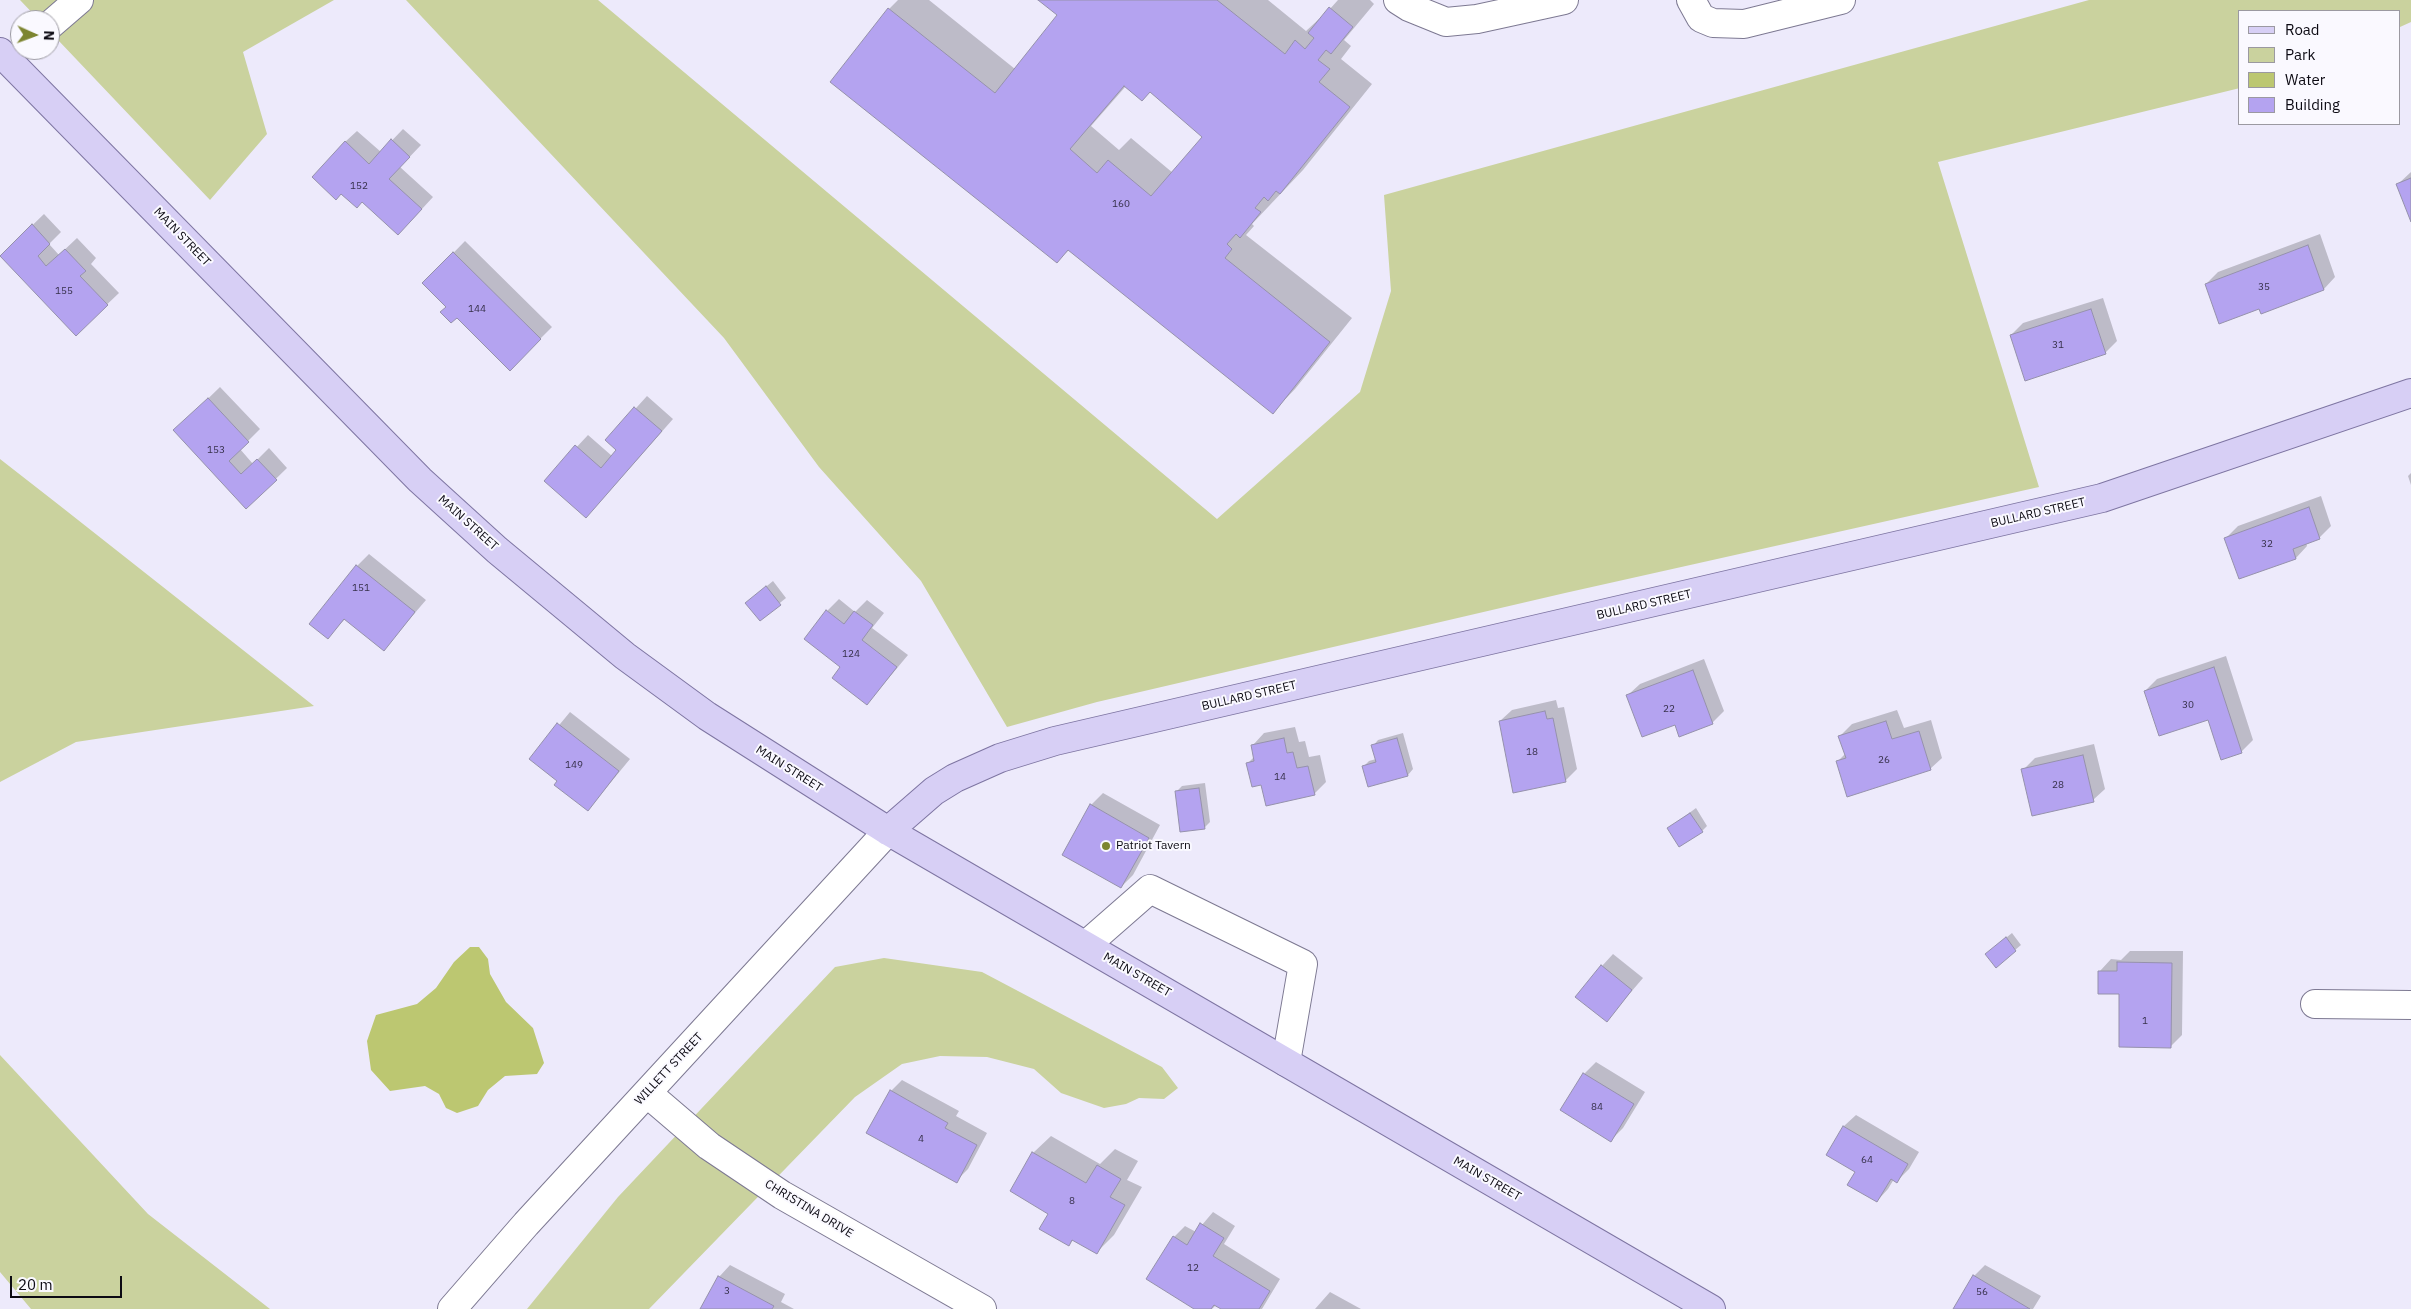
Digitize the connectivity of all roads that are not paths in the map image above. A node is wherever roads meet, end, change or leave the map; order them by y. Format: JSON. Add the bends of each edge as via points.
{"nodes":[{"id":1,"x":79,"y":0,"type":"edge"},
{"id":2,"x":1398,"y":0,"type":"edge"},
{"id":3,"x":1564,"y":0,"type":"edge"},
{"id":4,"x":1692,"y":0,"type":"edge"},
{"id":5,"x":1841,"y":0,"type":"edge"},
{"id":6,"x":60,"y":16,"type":"edge"},
{"id":7,"x":16,"y":60,"type":"edge"},
{"id":8,"x":2411,"y":393,"type":"edge"},
{"id":9,"x":888,"y":831,"type":"junction"},
{"id":10,"x":1086,"y":946,"type":"junction"},
{"id":11,"x":2315,"y":1004,"type":"dead end"},
{"id":12,"x":2411,"y":1004,"type":"edge"},
{"id":13,"x":1286,"y":1062,"type":"junction"},
{"id":14,"x":647,"y":1093,"type":"junction"},
{"id":15,"x":452,"y":1309,"type":"edge"},
{"id":16,"x":982,"y":1309,"type":"edge"},
{"id":17,"x":1711,"y":1309,"type":"edge"}],
"edges":[{"from":1,"to":6,"type":"street"},
{"from":2,"to":3,"type":"street","via":[[1446,22],[1477,19]]},
{"from":4,"to":5,"type":"street","via":[[1701,18],[1713,23],[1744,24]]},
{"from":7,"to":9,"type":"main road","name":"MAIN STREET","via":[[420,480],[497,550],[625,656],[707,716]]},
{"from":8,"to":9,"type":"main road","name":"BULLARD STREET","via":[[2102,498],[1055,741],[1000,758],[955,778],[934,791]]},
{"from":9,"to":10,"type":"main road","name":"MAIN STREET"},
{"from":9,"to":14,"type":"street","name":"WILLETT STREET"},
{"from":10,"to":13,"type":"main road","name":"MAIN STREET"},
{"from":10,"to":13,"type":"street","via":[[1150,889],[1303,964]]},
{"from":11,"to":12,"type":"street"},
{"from":13,"to":17,"type":"main road","name":"MAIN STREET"},
{"from":14,"to":15,"type":"street","name":"WILLETT STREET"},
{"from":14,"to":16,"type":"street","name":"CHRISTINA DRIVE","via":[[709,1146],[782,1195]]}]}
